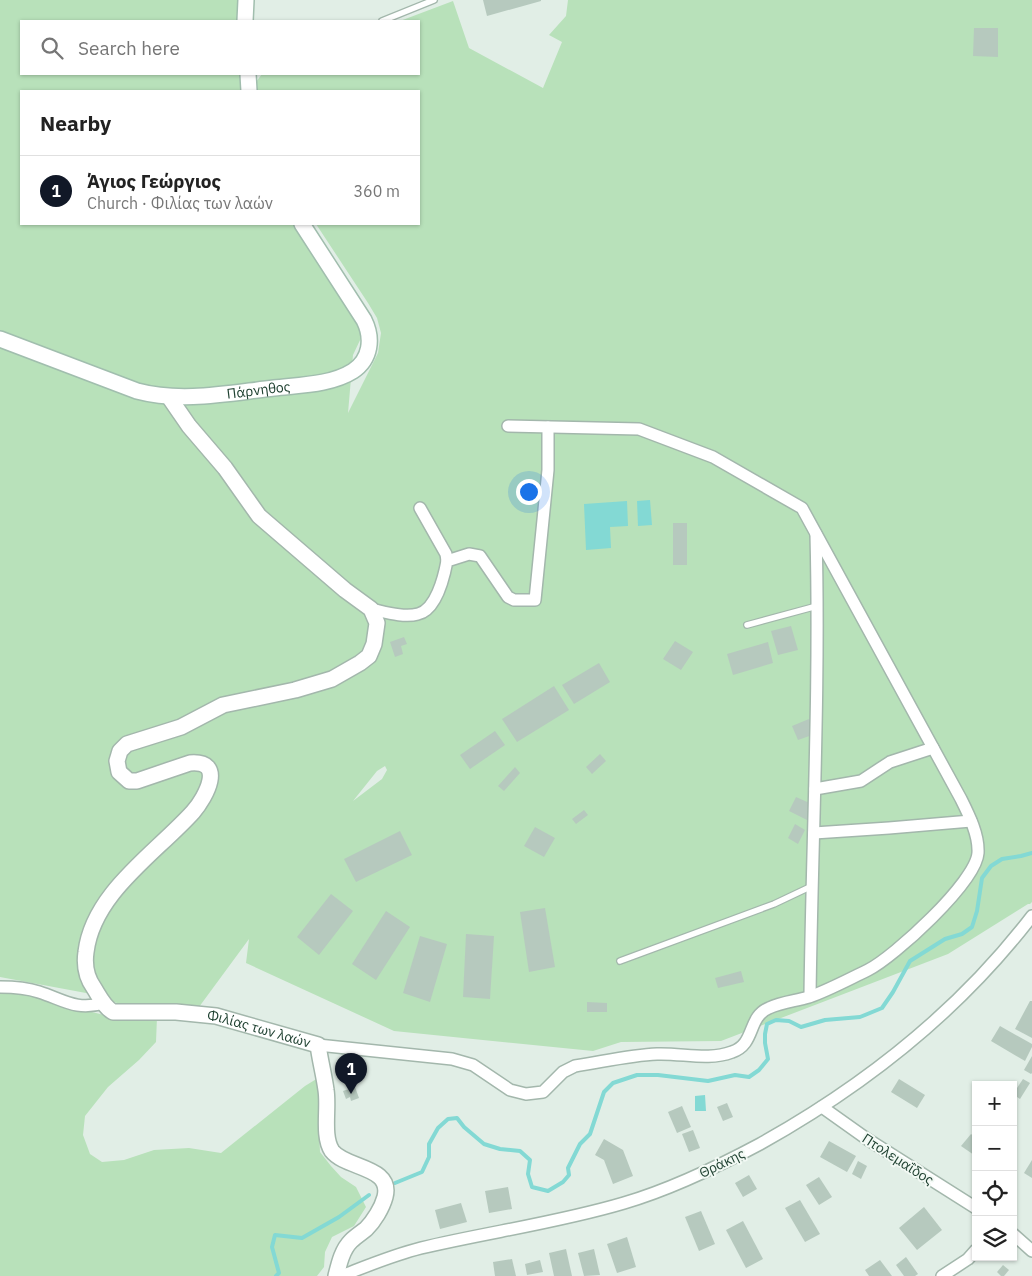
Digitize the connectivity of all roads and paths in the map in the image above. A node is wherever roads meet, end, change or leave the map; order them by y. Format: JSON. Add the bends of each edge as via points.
{"nodes":[{"id":1,"x":246,"y":0,"type":"edge"},
{"id":2,"x":434,"y":0,"type":"edge"},
{"id":3,"x":245,"y":20,"type":"edge"},
{"id":4,"x":384,"y":20,"type":"edge"},
{"id":5,"x":248,"y":75,"type":"edge"},
{"id":6,"x":249,"y":90,"type":"edge"},
{"id":7,"x":303,"y":225,"type":"edge"},
{"id":8,"x":0,"y":340,"type":"edge"},
{"id":9,"x":169,"y":397,"type":"junction"},
{"id":10,"x":508,"y":426,"type":"dead end"},
{"id":11,"x":548,"y":426,"type":"junction"},
{"id":12,"x":420,"y":508,"type":"dead end"},
{"id":13,"x":816,"y":533,"type":"junction"},
{"id":14,"x":448,"y":561,"type":"junction"},
{"id":15,"x":818,"y":606,"type":"junction"},
{"id":16,"x":371,"y":610,"type":"junction"},
{"id":17,"x":747,"y":626,"type":"dead end"},
{"id":18,"x":933,"y":748,"type":"junction"},
{"id":19,"x":815,"y":790,"type":"junction"},
{"id":20,"x":971,"y":821,"type":"junction"},
{"id":21,"x":814,"y":833,"type":"junction"},
{"id":22,"x":812,"y":886,"type":"junction"},
{"id":23,"x":1032,"y":916,"type":"edge"},
{"id":24,"x":620,"y":961,"type":"dead end"},
{"id":25,"x":0,"y":987,"type":"edge"},
{"id":26,"x":810,"y":996,"type":"junction"},
{"id":27,"x":104,"y":1003,"type":"junction"},
{"id":28,"x":318,"y":1045,"type":"junction"},
{"id":29,"x":822,"y":1107,"type":"junction"},
{"id":30,"x":972,"y":1205,"type":"edge"},
{"id":31,"x":1017,"y":1238,"type":"edge"},
{"id":32,"x":1032,"y":1251,"type":"edge"},
{"id":33,"x":972,"y":1254,"type":"edge"},
{"id":34,"x":336,"y":1276,"type":"edge"},
{"id":35,"x":341,"y":1276,"type":"edge"},
{"id":36,"x":942,"y":1276,"type":"edge"}],
"edges":[{"from":1,"to":3,"type":"street"},
{"from":2,"to":4,"type":"lane"},
{"from":5,"to":6,"type":"street"},
{"from":7,"to":9,"type":"street","name":"Πάρνηθος","via":[[367,327],[370,343],[362,362],[350,372],[316,382],[208,396]]},
{"from":8,"to":9,"type":"street","name":"Πάρνηθος","via":[[137,391]]},
{"from":9,"to":16,"type":"street","via":[[259,516]]},
{"from":10,"to":11,"type":"street"},
{"from":11,"to":13,"type":"street","via":[[638,429],[713,457],[802,508]]},
{"from":11,"to":14,"type":"street","via":[[548,470],[535,600],[508,597],[476,554]]},
{"from":12,"to":14,"type":"street"},
{"from":13,"to":15,"type":"street"},
{"from":13,"to":18,"type":"street"},
{"from":14,"to":16,"type":"street","via":[[436,597],[426,611],[410,615]]},
{"from":15,"to":17,"type":"lane"},
{"from":15,"to":19,"type":"street"},
{"from":16,"to":27,"type":"street","via":[[377,623],[369,656],[332,679],[223,704],[181,727],[127,744],[120,751],[117,761],[119,772],[129,781],[198,762],[208,771],[210,785],[194,811],[132,870],[97,914],[87,938],[85,960],[89,982]]},
{"from":18,"to":19,"type":"street","via":[[890,762],[861,781]]},
{"from":18,"to":20,"type":"street"},
{"from":19,"to":21,"type":"street"},
{"from":20,"to":21,"type":"street"},
{"from":20,"to":26,"type":"street","via":[[977,858],[952,897],[870,969]]},
{"from":21,"to":22,"type":"street"},
{"from":22,"to":24,"type":"lane","via":[[774,904]]},
{"from":22,"to":26,"type":"street"},
{"from":23,"to":29,"type":"street","name":"Θράκης","via":[[1012,943],[926,1028],[858,1083]]},
{"from":25,"to":27,"type":"street","via":[[37,991],[83,1007]]},
{"from":26,"to":28,"type":"street","via":[[759,1014],[744,1046],[734,1052],[714,1057],[657,1054],[575,1066],[563,1072],[542,1092],[526,1094],[510,1090],[472,1065],[452,1060]]},
{"from":27,"to":28,"type":"street","name":"Φιλίας των λαών","via":[[117,1012],[216,1016]]},
{"from":28,"to":34,"type":"street","name":"Φιλίας των λαών","via":[[326,1092],[327,1138],[332,1151],[351,1164],[375,1172],[386,1189],[379,1211],[343,1254]]},
{"from":29,"to":30,"type":"street","name":"Πτολεμαΐδος"},
{"from":29,"to":35,"type":"street","name":"Θράκης","via":[[716,1167],[635,1200],[541,1224],[420,1248]]},
{"from":31,"to":32,"type":"street"},
{"from":33,"to":36,"type":"street"}]}
